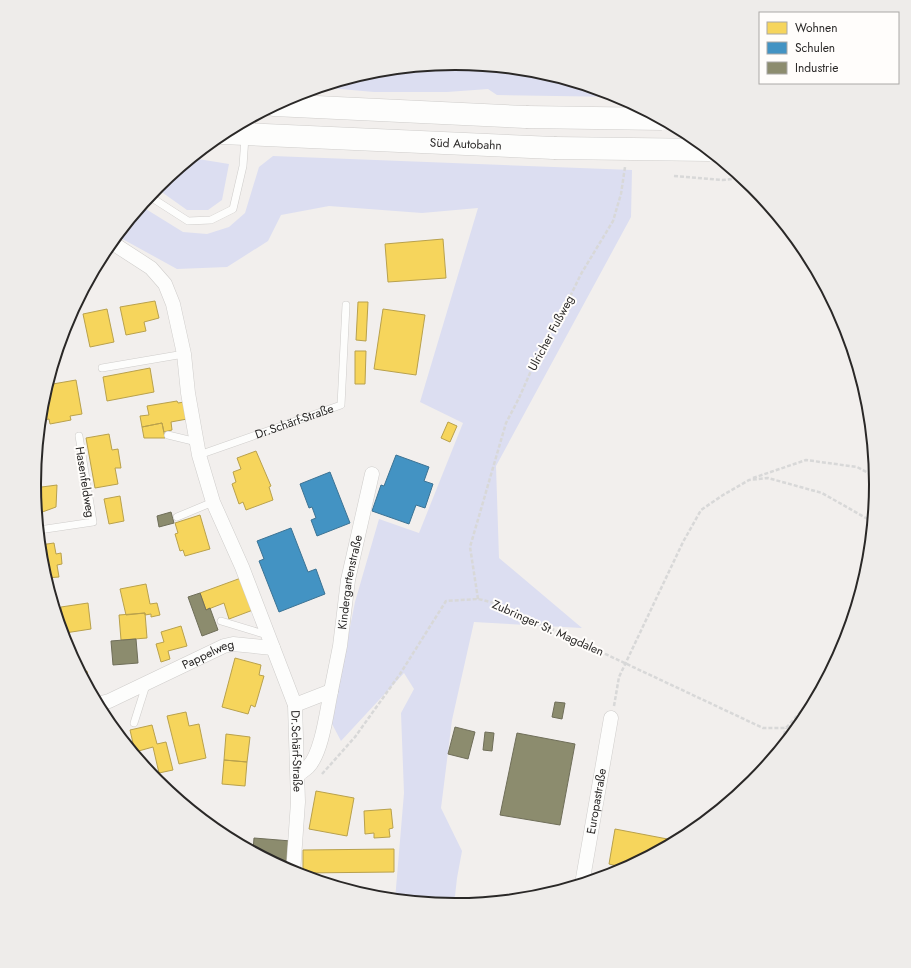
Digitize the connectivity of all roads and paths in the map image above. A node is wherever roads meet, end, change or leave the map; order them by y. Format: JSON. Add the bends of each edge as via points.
{"nodes":[{"id":1,"x":287,"y":106,"type":"edge"},
{"id":2,"x":652,"y":119,"type":"edge"},
{"id":3,"x":233,"y":134,"type":"edge"},
{"id":4,"x":245,"y":135,"type":"junction"},
{"id":5,"x":701,"y":150,"type":"edge"},
{"id":6,"x":626,"y":163,"type":"dead end"},
{"id":7,"x":674,"y":176,"type":"dead end"},
{"id":8,"x":736,"y":179,"type":"edge"},
{"id":9,"x":154,"y":199,"type":"edge"},
{"id":10,"x":117,"y":246,"type":"edge"},
{"id":11,"x":346,"y":305,"type":"dead end"},
{"id":12,"x":184,"y":354,"type":"junction"},
{"id":13,"x":102,"y":368,"type":"dead end"},
{"id":14,"x":168,"y":435,"type":"dead end"},
{"id":15,"x":79,"y":436,"type":"dead end"},
{"id":16,"x":198,"y":448,"type":"junction"},
{"id":17,"x":372,"y":474,"type":"dead end"},
{"id":18,"x":870,"y":474,"type":"edge"},
{"id":19,"x":749,"y":480,"type":"junction"},
{"id":20,"x":213,"y":502,"type":"junction"},
{"id":21,"x":177,"y":516,"type":"dead end"},
{"id":22,"x":868,"y":519,"type":"edge"},
{"id":23,"x":44,"y":529,"type":"edge"},
{"id":24,"x":478,"y":598,"type":"junction"},
{"id":25,"x":221,"y":621,"type":"dead end"},
{"id":26,"x":270,"y":641,"type":"junction"},
{"id":27,"x":625,"y":663,"type":"junction"},
{"id":28,"x":146,"y":683,"type":"junction"},
{"id":29,"x":331,"y":691,"type":"junction"},
{"id":30,"x":103,"y":702,"type":"edge"},
{"id":31,"x":295,"y":705,"type":"junction"},
{"id":32,"x":803,"y":709,"type":"dead end"},
{"id":33,"x":611,"y":718,"type":"joint"},
{"id":34,"x":134,"y":723,"type":"dead end"},
{"id":35,"x":786,"y":728,"type":"junction"},
{"id":36,"x":783,"y":737,"type":"edge"},
{"id":37,"x":298,"y":775,"type":"junction"},
{"id":38,"x":319,"y":778,"type":"dead end"},
{"id":39,"x":294,"y":865,"type":"edge"},
{"id":40,"x":583,"y":879,"type":"edge"}],
"edges":[{"from":1,"to":2,"type":"highway","bridge":true,"via":[[526,117]]},
{"from":3,"to":4,"type":"highway","name":"Süd Autobahn"},
{"from":4,"to":5,"type":"highway","name":"Süd Autobahn","bridge":true,"via":[[554,148]]},
{"from":4,"to":9,"type":"lane","via":[[243,166],[233,209],[211,220],[188,221]]},
{"from":6,"to":24,"type":"path","name":"Ulricher Fußweg","via":[[613,221],[542,346],[506,423],[470,547]]},
{"from":7,"to":8,"type":"path"},
{"from":10,"to":12,"type":"street","name":"Dr.Schärf-Straße","via":[[151,268],[165,284],[173,304]]},
{"from":11,"to":16,"type":"lane","name":"Dr.Schärf-Straße","via":[[341,405]]},
{"from":12,"to":13,"type":"lane"},
{"from":12,"to":16,"type":"street","name":"Dr.Schärf-Straße"},
{"from":14,"to":16,"type":"lane"},
{"from":15,"to":23,"type":"lane","name":"Hasenfeldweg","via":[[93,522]]},
{"from":16,"to":20,"type":"street","name":"Dr.Schärf-Straße"},
{"from":17,"to":29,"type":"street","name":"Kindergartenstraße","via":[[348,580],[340,646]]},
{"from":18,"to":19,"type":"path","via":[[857,467],[806,460]]},
{"from":19,"to":22,"type":"path","via":[[768,478],[822,493]]},
{"from":19,"to":27,"type":"path","via":[[701,510]]},
{"from":20,"to":21,"type":"lane"},
{"from":20,"to":26,"type":"street","name":"Dr.Schärf-Straße","via":[[242,567]]},
{"from":24,"to":27,"type":"path","name":"Zubringer St. Magdalen","via":[[499,604]]},
{"from":24,"to":38,"type":"path","name":"Zubringer St. Magdalen","via":[[446,601],[396,681]]},
{"from":25,"to":26,"type":"lane"},
{"from":26,"to":28,"type":"street","name":"Pappelweg","via":[[229,644]]},
{"from":26,"to":31,"type":"street","name":"Dr.Schärf-Straße"},
{"from":27,"to":33,"type":"path","via":[[619,677]]},
{"from":27,"to":35,"type":"path","name":"Zubringer St. Magdalen","via":[[763,728]]},
{"from":28,"to":30,"type":"street","name":"Pappelweg"},
{"from":28,"to":34,"type":"lane"},
{"from":29,"to":31,"type":"street"},
{"from":29,"to":37,"type":"street","name":"Kindergartenstraße","via":[[323,734],[314,757],[308,767]]},
{"from":31,"to":37,"type":"street","name":"Dr.Schärf-Straße"},
{"from":32,"to":35,"type":"path"},
{"from":33,"to":40,"type":"street","name":"Europastraße"},
{"from":35,"to":36,"type":"path"},
{"from":37,"to":39,"type":"street","name":"Dr.Schärf-Straße"}]}
